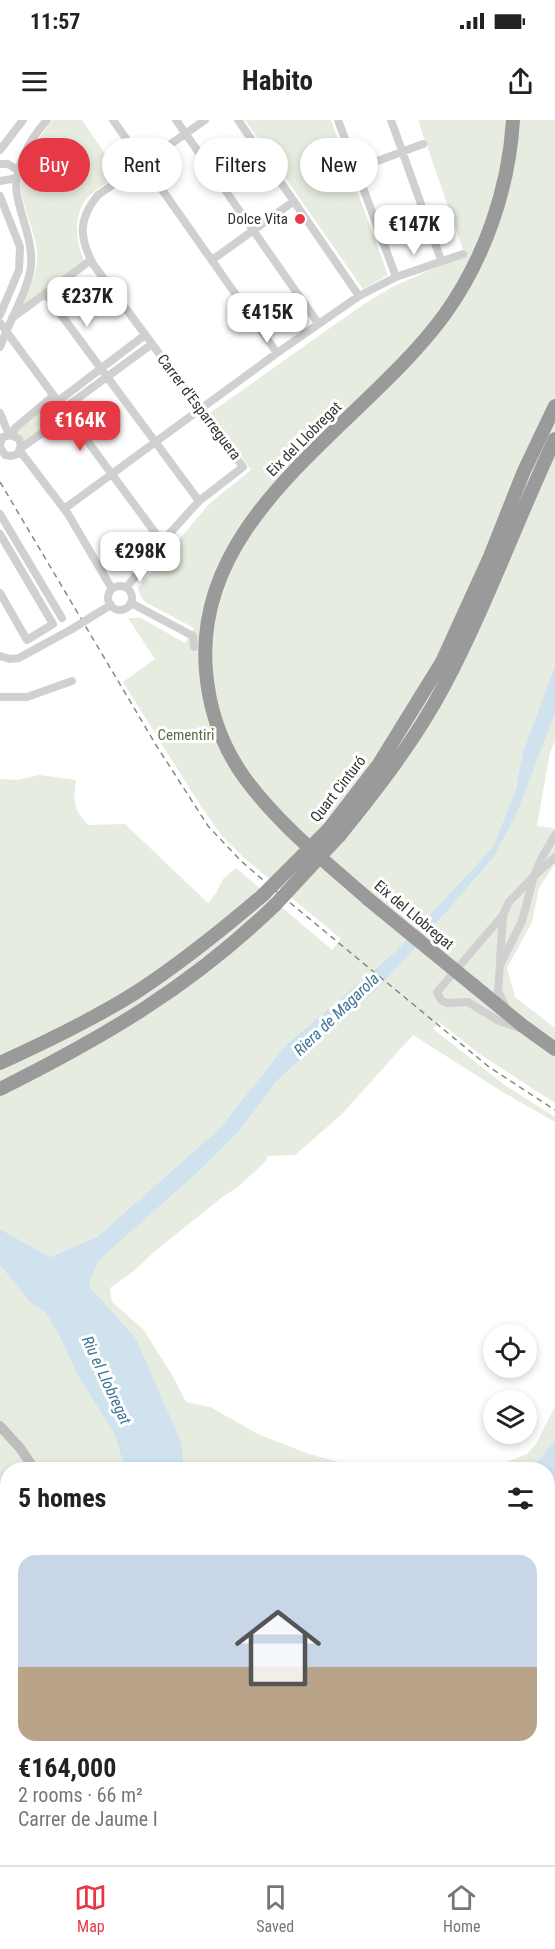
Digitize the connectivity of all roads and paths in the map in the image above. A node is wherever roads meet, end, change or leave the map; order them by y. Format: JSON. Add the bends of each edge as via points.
{"nodes":[{"id":1,"x":24,"y":120,"type":"edge"},
{"id":2,"x":113,"y":120,"type":"edge"},
{"id":3,"x":176,"y":120,"type":"edge"},
{"id":4,"x":205,"y":120,"type":"edge"},
{"id":5,"x":238,"y":120,"type":"edge"},
{"id":6,"x":338,"y":120,"type":"edge"},
{"id":7,"x":391,"y":120,"type":"edge"},
{"id":8,"x":513,"y":120,"type":"edge"},
{"id":9,"x":519,"y":120,"type":"edge"},
{"id":10,"x":45,"y":121,"type":"edge"},
{"id":11,"x":38,"y":131,"type":"junction"},
{"id":12,"x":185,"y":134,"type":"junction"},
{"id":13,"x":33,"y":138,"type":"edge"},
{"id":14,"x":126,"y":138,"type":"edge"},
{"id":15,"x":180,"y":138,"type":"edge"},
{"id":16,"x":345,"y":138,"type":"edge"},
{"id":17,"x":423,"y":144,"type":"dead end"},
{"id":18,"x":0,"y":150,"type":"edge"},
{"id":19,"x":403,"y":152,"type":"junction"},
{"id":20,"x":378,"y":161,"type":"edge"},
{"id":21,"x":0,"y":164,"type":"edge"},
{"id":22,"x":18,"y":174,"type":"junction"},
{"id":23,"x":0,"y":181,"type":"edge"},
{"id":24,"x":102,"y":192,"type":"edge"},
{"id":25,"x":164,"y":192,"type":"edge"},
{"id":26,"x":365,"y":192,"type":"edge"},
{"id":27,"x":0,"y":196,"type":"edge"},
{"id":28,"x":294,"y":201,"type":"junction"},
{"id":29,"x":253,"y":230,"type":"junction"},
{"id":30,"x":463,"y":254,"type":"dead end"},
{"id":31,"x":91,"y":260,"type":"junction"},
{"id":32,"x":441,"y":260,"type":"junction"},
{"id":33,"x":212,"y":261,"type":"junction"},
{"id":34,"x":396,"y":277,"type":"junction"},
{"id":35,"x":45,"y":294,"type":"junction"},
{"id":36,"x":359,"y":296,"type":"junction"},
{"id":37,"x":0,"y":315,"type":"edge"},
{"id":38,"x":12,"y":318,"type":"junction"},
{"id":39,"x":318,"y":323,"type":"junction"},
{"id":40,"x":3,"y":327,"type":"edge"},
{"id":41,"x":145,"y":335,"type":"junction"},
{"id":42,"x":152,"y":344,"type":"junction"},
{"id":43,"x":0,"y":347,"type":"edge"},
{"id":44,"x":277,"y":353,"type":"junction"},
{"id":45,"x":102,"y":369,"type":"junction"},
{"id":46,"x":108,"y":377,"type":"junction"},
{"id":47,"x":55,"y":399,"type":"junction"},
{"id":48,"x":555,"y":406,"type":"edge"},
{"id":49,"x":200,"y":409,"type":"junction"},
{"id":50,"x":66,"y":412,"type":"junction"},
{"id":51,"x":0,"y":413,"type":"edge"},
{"id":52,"x":11,"y":435,"type":"junction"},
{"id":53,"x":555,"y":439,"type":"edge"},
{"id":54,"x":156,"y":441,"type":"junction"},
{"id":55,"x":0,"y":444,"type":"edge"},
{"id":56,"x":20,"y":450,"type":"junction"},
{"id":57,"x":112,"y":473,"type":"junction"},
{"id":58,"x":200,"y":501,"type":"junction"},
{"id":59,"x":64,"y":509,"type":"junction"},
{"id":60,"x":0,"y":513,"type":"edge"},
{"id":61,"x":0,"y":534,"type":"edge"},
{"id":62,"x":162,"y":542,"type":"junction"},
{"id":63,"x":127,"y":587,"type":"junction"},
{"id":64,"x":112,"y":589,"type":"junction"},
{"id":65,"x":0,"y":593,"type":"edge"},
{"id":66,"x":131,"y":603,"type":"junction"},
{"id":67,"x":111,"y":605,"type":"junction"},
{"id":68,"x":62,"y":618,"type":"dead end"},
{"id":69,"x":194,"y":647,"type":"dead end"},
{"id":70,"x":0,"y":656,"type":"edge"},
{"id":71,"x":72,"y":681,"type":"dead end"},
{"id":72,"x":0,"y":697,"type":"edge"},
{"id":73,"x":261,"y":797,"type":"junction"},
{"id":74,"x":334,"y":833,"type":"junction"},
{"id":75,"x":555,"y":835,"type":"edge"},
{"id":76,"x":555,"y":857,"type":"edge"},
{"id":77,"x":534,"y":876,"type":"junction"},
{"id":78,"x":503,"y":915,"type":"junction"},
{"id":79,"x":500,"y":965,"type":"junction"},
{"id":80,"x":490,"y":995,"type":"junction"},
{"id":81,"x":504,"y":1018,"type":"junction"},
{"id":82,"x":555,"y":1049,"type":"edge"},
{"id":83,"x":0,"y":1063,"type":"edge"},
{"id":84,"x":0,"y":1089,"type":"edge"},
{"id":85,"x":0,"y":1426,"type":"edge"},
{"id":86,"x":29,"y":1462,"type":"edge"}],
"edges":[{"from":1,"to":11,"type":"street"},
{"from":1,"to":18,"type":"street"},
{"from":2,"to":14,"type":"street"},
{"from":3,"to":12,"type":"street"},
{"from":4,"to":12,"type":"street","name":"Carrer d'Esparreguera"},
{"from":5,"to":28,"type":"street"},
{"from":6,"to":16,"type":"street"},
{"from":7,"to":19,"type":"street"},
{"from":8,"to":73,"type":"highway","name":"Eix del Llobregat","via":[[507,168],[493,221],[456,297],[395,373],[312,451],[267,501],[224,568],[215,592],[205,637],[207,691],[226,745]]},
{"from":9,"to":73,"type":"highway","name":"Eix del Llobregat","via":[[510,183],[494,232],[458,304],[418,355],[267,510],[245,540],[219,597],[211,640],[215,702],[237,756]]},
{"from":10,"to":11,"type":"street"},
{"from":11,"to":13,"type":"street"},
{"from":12,"to":15,"type":"street","name":"Carrer d'Esparreguera"},
{"from":12,"to":29,"type":"street"},
{"from":17,"to":19,"type":"street"},
{"from":19,"to":20,"type":"street"},
{"from":19,"to":32,"type":"street"},
{"from":21,"to":22,"type":"street","via":[[8,164]]},
{"from":22,"to":23,"type":"street"},
{"from":22,"to":38,"type":"street","via":[[16,193],[32,250],[31,270]]},
{"from":24,"to":31,"type":"street","name":"Carrer d'Esparreguera","via":[[89,206],[82,225],[83,241]]},
{"from":25,"to":33,"type":"street"},
{"from":26,"to":34,"type":"street"},
{"from":27,"to":37,"type":"street","via":[[20,247],[20,270]]},
{"from":28,"to":29,"type":"street"},
{"from":28,"to":36,"type":"street"},
{"from":29,"to":33,"type":"street"},
{"from":29,"to":39,"type":"street"},
{"from":30,"to":32,"type":"street"},
{"from":31,"to":35,"type":"street"},
{"from":31,"to":41,"type":"street","name":"Carrer d'Esparreguera"},
{"from":32,"to":34,"type":"street"},
{"from":33,"to":44,"type":"street"},
{"from":34,"to":36,"type":"street"},
{"from":35,"to":38,"type":"street"},
{"from":35,"to":45,"type":"street"},
{"from":36,"to":39,"type":"street"},
{"from":38,"to":40,"type":"street"},
{"from":39,"to":44,"type":"street"},
{"from":40,"to":43,"type":"street"},
{"from":40,"to":47,"type":"street"},
{"from":41,"to":42,"type":"street","name":"Carrer d'Esparreguera"},
{"from":41,"to":45,"type":"street"},
{"from":42,"to":46,"type":"street"},
{"from":42,"to":49,"type":"street","name":"Carrer d'Esparreguera"},
{"from":44,"to":49,"type":"street"},
{"from":45,"to":46,"type":"street"},
{"from":45,"to":47,"type":"street"},
{"from":46,"to":50,"type":"street"},
{"from":46,"to":54,"type":"street"},
{"from":47,"to":50,"type":"street"},
{"from":47,"to":52,"type":"street"},
{"from":48,"to":74,"type":"highway","name":"Quart Cinturó","via":[[442,662]]},
{"from":49,"to":54,"type":"street"},
{"from":49,"to":58,"type":"street","name":"Carrer d'Esparreguera","via":[[243,467]]},
{"from":50,"to":56,"type":"street"},
{"from":50,"to":57,"type":"street"},
{"from":51,"to":52,"type":"street"},
{"from":52,"to":55,"type":"street","via":[[3,437]]},
{"from":52,"to":56,"type":"street","via":[[21,442]]},
{"from":53,"to":74,"type":"highway","name":"Quart Cinturó","via":[[498,574],[445,685],[408,747]]},
{"from":54,"to":57,"type":"street"},
{"from":54,"to":58,"type":"street"},
{"from":55,"to":56,"type":"street","via":[[8,456]]},
{"from":56,"to":59,"type":"street"},
{"from":57,"to":59,"type":"street"},
{"from":57,"to":62,"type":"street"},
{"from":58,"to":62,"type":"street"},
{"from":59,"to":64,"type":"street"},
{"from":60,"to":68,"type":"street"},
{"from":61,"to":65,"type":"street","via":[[53,624],[27,640]]},
{"from":62,"to":63,"type":"street"},
{"from":63,"to":64,"type":"street"},
{"from":63,"to":66,"type":"street","via":[[132,594]]},
{"from":64,"to":67,"type":"street","via":[[108,596]]},
{"from":66,"to":67,"type":"street","via":[[120,610]]},
{"from":66,"to":69,"type":"street","via":[[193,636]]},
{"from":67,"to":70,"type":"street","bridge":true,"via":[[19,658]]},
{"from":71,"to":72,"type":"street","via":[[27,697]]},
{"from":73,"to":80,"type":"highway","name":"Eix del Llobregat","bridge":true,"via":[[290,830],[368,899]]},
{"from":74,"to":83,"type":"highway","name":"Quart Cinturó","bridge":true,"via":[[222,930],[135,993]]},
{"from":74,"to":84,"type":"highway","name":"Quart Cinturó","bridge":true,"via":[[275,904],[194,975],[147,1008]]},
{"from":75,"to":77,"type":"street"},
{"from":76,"to":77,"type":"street"},
{"from":77,"to":78,"type":"street","via":[[519,890]]},
{"from":77,"to":79,"type":"street","via":[[522,921]]},
{"from":78,"to":79,"type":"street"},
{"from":78,"to":81,"type":"street","via":[[437,992],[447,1003],[468,1002]]},
{"from":79,"to":80,"type":"street"},
{"from":80,"to":81,"type":"highway","name":"Eix del Llobregat"},
{"from":81,"to":82,"type":"highway","name":"Eix del Llobregat"},
{"from":85,"to":86,"type":"street"}]}
